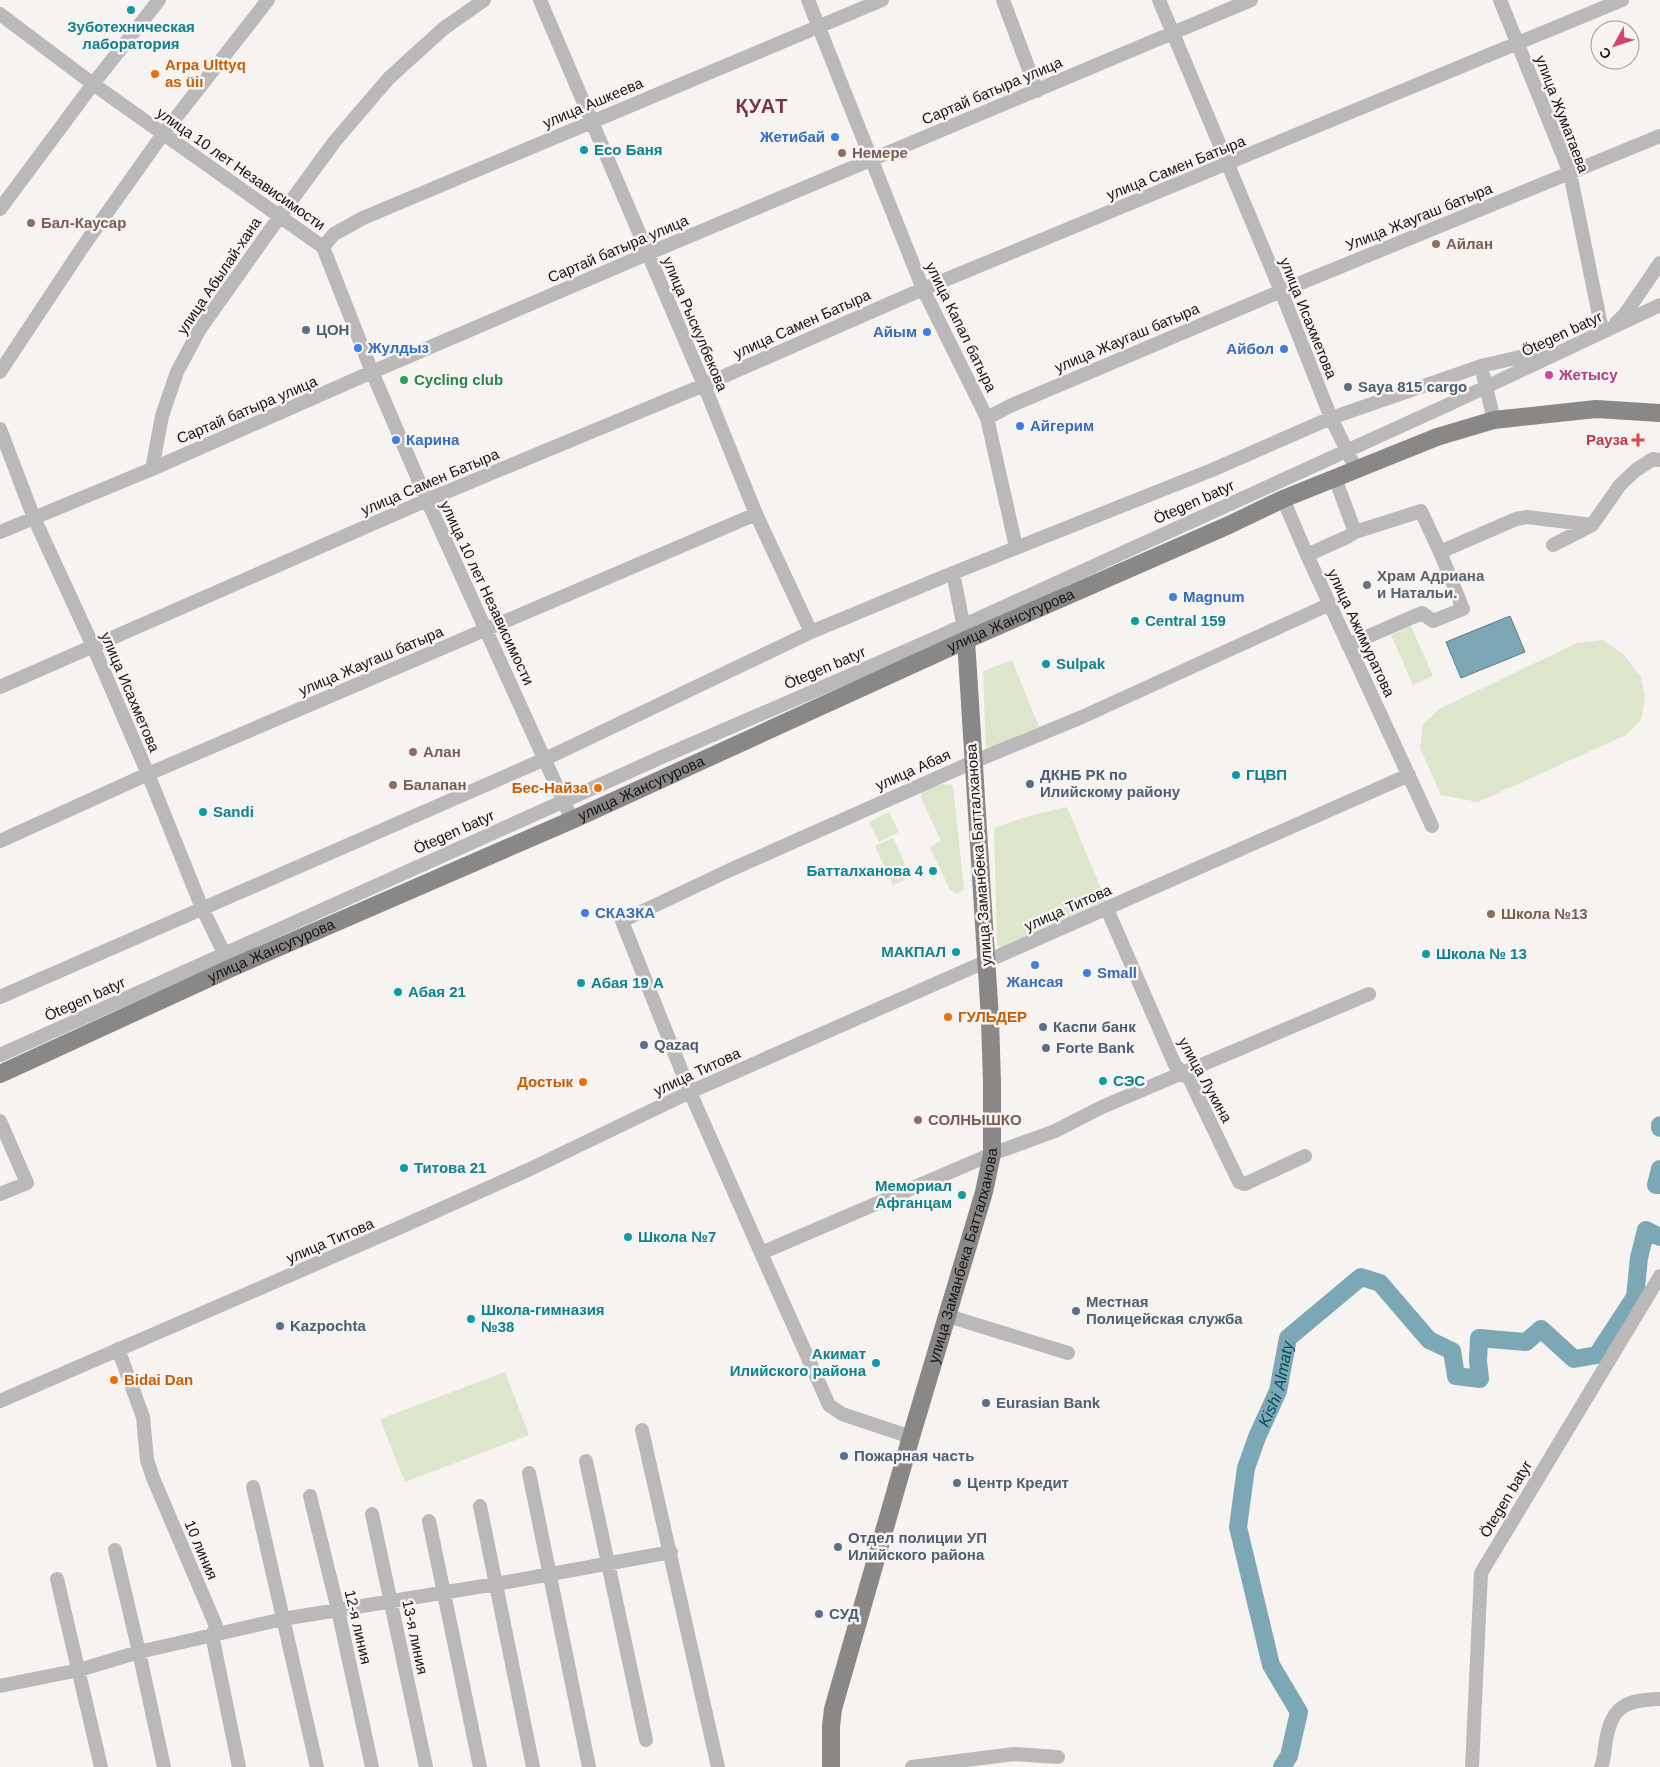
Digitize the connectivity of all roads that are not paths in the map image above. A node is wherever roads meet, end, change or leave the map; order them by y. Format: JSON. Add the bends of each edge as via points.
{"nodes":[{"id":1,"x":159,"y":0,"type":"edge"},
{"id":2,"x":268,"y":0,"type":"edge"},
{"id":3,"x":484,"y":0,"type":"edge"},
{"id":4,"x":540,"y":0,"type":"edge"},
{"id":5,"x":808,"y":0,"type":"edge"},
{"id":6,"x":882,"y":0,"type":"edge"},
{"id":7,"x":1003,"y":0,"type":"edge"},
{"id":8,"x":1159,"y":0,"type":"edge"},
{"id":9,"x":1251,"y":0,"type":"edge"},
{"id":10,"x":1500,"y":0,"type":"edge"},
{"id":11,"x":1622,"y":0,"type":"edge"},
{"id":12,"x":0,"y":14,"type":"edge"},
{"id":13,"x":818,"y":26,"type":"junction"},
{"id":14,"x":1172,"y":33,"type":"junction"},
{"id":15,"x":1517,"y":42,"type":"junction"},
{"id":16,"x":93,"y":84,"type":"junction"},
{"id":17,"x":1037,"y":90,"type":"junction"},
{"id":18,"x":592,"y":122,"type":"junction"},
{"id":19,"x":163,"y":134,"type":"junction"},
{"id":20,"x":1660,"y":136,"type":"edge"},
{"id":21,"x":871,"y":159,"type":"junction"},
{"id":22,"x":1227,"y":164,"type":"junction"},
{"id":23,"x":1570,"y":173,"type":"junction"},
{"id":24,"x":0,"y":209,"type":"edge"},
{"id":25,"x":280,"y":216,"type":"junction"},
{"id":26,"x":323,"y":247,"type":"junction"},
{"id":27,"x":647,"y":254,"type":"junction"},
{"id":28,"x":1660,"y":263,"type":"edge"},
{"id":29,"x":923,"y":289,"type":"junction"},
{"id":30,"x":1281,"y":291,"type":"junction"},
{"id":31,"x":1660,"y":305,"type":"edge"},
{"id":32,"x":1602,"y":330,"type":"junction"},
{"id":33,"x":1482,"y":366,"type":"junction"},
{"id":34,"x":0,"y":372,"type":"edge"},
{"id":35,"x":372,"y":372,"type":"junction"},
{"id":36,"x":704,"y":385,"type":"junction"},
{"id":37,"x":1660,"y":413,"type":"edge"},
{"id":38,"x":987,"y":418,"type":"junction"},
{"id":39,"x":1331,"y":418,"type":"junction"},
{"id":40,"x":1494,"y":420,"type":"junction"},
{"id":41,"x":0,"y":429,"type":"edge"},
{"id":42,"x":1660,"y":460,"type":"edge"},
{"id":43,"x":152,"y":469,"type":"junction"},
{"id":44,"x":1356,"y":469,"type":"junction"},
{"id":45,"x":1335,"y":478,"type":"junction"},
{"id":46,"x":1283,"y":499,"type":"junction"},
{"id":47,"x":427,"y":500,"type":"junction"},
{"id":48,"x":756,"y":514,"type":"junction"},
{"id":49,"x":34,"y":518,"type":"junction"},
{"id":50,"x":1592,"y":525,"type":"junction"},
{"id":51,"x":0,"y":532,"type":"edge"},
{"id":52,"x":1355,"y":532,"type":"junction"},
{"id":53,"x":1553,"y":545,"type":"dead end"},
{"id":54,"x":1016,"y":547,"type":"junction"},
{"id":55,"x":1440,"y":552,"type":"junction"},
{"id":56,"x":1307,"y":555,"type":"junction"},
{"id":57,"x":953,"y":573,"type":"junction"},
{"id":58,"x":1330,"y":604,"type":"junction"},
{"id":59,"x":486,"y":629,"type":"junction"},
{"id":60,"x":811,"y":632,"type":"junction"},
{"id":61,"x":966,"y":640,"type":"junction"},
{"id":62,"x":1348,"y":645,"type":"junction"},
{"id":63,"x":93,"y":646,"type":"junction"},
{"id":64,"x":0,"y":687,"type":"edge"},
{"id":65,"x":545,"y":759,"type":"junction"},
{"id":66,"x":973,"y":762,"type":"junction"},
{"id":67,"x":148,"y":774,"type":"junction"},
{"id":68,"x":1409,"y":775,"type":"junction"},
{"id":69,"x":572,"y":820,"type":"junction"},
{"id":70,"x":1432,"y":826,"type":"dead end"},
{"id":71,"x":0,"y":841,"type":"edge"},
{"id":72,"x":202,"y":908,"type":"junction"},
{"id":73,"x":1107,"y":909,"type":"junction"},
{"id":74,"x":986,"y":962,"type":"junction"},
{"id":75,"x":231,"y":968,"type":"junction"},
{"id":76,"x":1369,"y":994,"type":"dead end"},
{"id":77,"x":0,"y":997,"type":"edge"},
{"id":78,"x":0,"y":1055,"type":"edge"},
{"id":79,"x":1183,"y":1073,"type":"junction"},
{"id":80,"x":0,"y":1074,"type":"edge"},
{"id":81,"x":690,"y":1092,"type":"junction"},
{"id":82,"x":0,"y":1121,"type":"edge"},
{"id":83,"x":992,"y":1154,"type":"junction"},
{"id":84,"x":1305,"y":1156,"type":"dead end"},
{"id":85,"x":0,"y":1194,"type":"edge"},
{"id":86,"x":761,"y":1252,"type":"junction"},
{"id":87,"x":1660,"y":1276,"type":"edge"},
{"id":88,"x":948,"y":1316,"type":"junction"},
{"id":89,"x":118,"y":1349,"type":"junction"},
{"id":90,"x":1068,"y":1353,"type":"dead end"},
{"id":91,"x":0,"y":1401,"type":"edge"},
{"id":92,"x":642,"y":1430,"type":"dead end"},
{"id":93,"x":911,"y":1437,"type":"junction"},
{"id":94,"x":586,"y":1461,"type":"dead end"},
{"id":95,"x":529,"y":1473,"type":"dead end"},
{"id":96,"x":253,"y":1487,"type":"dead end"},
{"id":97,"x":310,"y":1496,"type":"dead end"},
{"id":98,"x":480,"y":1506,"type":"dead end"},
{"id":99,"x":372,"y":1514,"type":"dead end"},
{"id":100,"x":429,"y":1522,"type":"dead end"},
{"id":101,"x":115,"y":1550,"type":"dead end"},
{"id":102,"x":671,"y":1552,"type":"junction"},
{"id":103,"x":607,"y":1564,"type":"junction"},
{"id":104,"x":550,"y":1575,"type":"junction"},
{"id":105,"x":57,"y":1579,"type":"dead end"},
{"id":106,"x":496,"y":1584,"type":"junction"},
{"id":107,"x":445,"y":1592,"type":"junction"},
{"id":108,"x":390,"y":1602,"type":"junction"},
{"id":109,"x":338,"y":1610,"type":"junction"},
{"id":110,"x":283,"y":1619,"type":"junction"},
{"id":111,"x":212,"y":1635,"type":"junction"},
{"id":112,"x":139,"y":1652,"type":"junction"},
{"id":113,"x":79,"y":1670,"type":"junction"},
{"id":114,"x":0,"y":1686,"type":"edge"},
{"id":115,"x":1660,"y":1700,"type":"edge"},
{"id":116,"x":646,"y":1740,"type":"dead end"},
{"id":117,"x":1058,"y":1757,"type":"dead end"},
{"id":118,"x":101,"y":1767,"type":"edge"},
{"id":119,"x":164,"y":1767,"type":"edge"},
{"id":120,"x":239,"y":1767,"type":"edge"},
{"id":121,"x":317,"y":1767,"type":"edge"},
{"id":122,"x":372,"y":1767,"type":"edge"},
{"id":123,"x":426,"y":1767,"type":"edge"},
{"id":124,"x":480,"y":1767,"type":"edge"},
{"id":125,"x":533,"y":1767,"type":"edge"},
{"id":126,"x":589,"y":1767,"type":"edge"},
{"id":127,"x":718,"y":1767,"type":"edge"},
{"id":128,"x":831,"y":1767,"type":"edge"},
{"id":129,"x":912,"y":1767,"type":"edge"},
{"id":130,"x":1472,"y":1767,"type":"edge"},
{"id":131,"x":1601,"y":1767,"type":"edge"}],
"edges":[{"from":1,"to":16,"type":"street"},
{"from":2,"to":19,"type":"street"},
{"from":3,"to":25,"type":"street","name":"улица Абылай-хана","via":[[442,29],[389,78],[336,141]]},
{"from":4,"to":18,"type":"street","name":"улица Рыскулбекова"},
{"from":5,"to":13,"type":"street","name":"улица Капал батыра"},
{"from":6,"to":13,"type":"street","name":"улица Ашкеева"},
{"from":7,"to":17,"type":"street"},
{"from":8,"to":14,"type":"street","name":"улица Исахметова"},
{"from":9,"to":14,"type":"street","name":"Сартай батыра улица"},
{"from":10,"to":15,"type":"street","name":"улица Жуматаева"},
{"from":11,"to":15,"type":"street","name":"улица Самен Батыра"},
{"from":12,"to":16,"type":"street","name":"улица 10 лет Независимости"},
{"from":13,"to":18,"type":"street","name":"улица Ашкеева"},
{"from":13,"to":21,"type":"street","name":"улица Капал батыра"},
{"from":14,"to":17,"type":"street","name":"Сартай батыра улица"},
{"from":14,"to":22,"type":"street","name":"улица Исахметова"},
{"from":15,"to":22,"type":"street","name":"улица Самен Батыра"},
{"from":15,"to":23,"type":"street","name":"улица Жуматаева"},
{"from":16,"to":19,"type":"street","name":"улица 10 лет Независимости"},
{"from":16,"to":24,"type":"street"},
{"from":17,"to":21,"type":"street","name":"Сартай батыра улица"},
{"from":18,"to":26,"type":"street","name":"улица Ашкеева","via":[[363,218],[334,234]]},
{"from":18,"to":27,"type":"street","name":"улица Рыскулбекова"},
{"from":19,"to":25,"type":"street","name":"улица 10 лет Независимости"},
{"from":19,"to":34,"type":"street"},
{"from":20,"to":23,"type":"street"},
{"from":21,"to":27,"type":"street","name":"Сартай батыра улица"},
{"from":21,"to":29,"type":"street","name":"улица Капал батыра"},
{"from":22,"to":29,"type":"street","name":"улица Самен Батыра"},
{"from":22,"to":30,"type":"street","name":"улица Исахметова"},
{"from":23,"to":30,"type":"street","name":"Улица Жаугаш батыра"},
{"from":23,"to":32,"type":"street","name":"улица Жуматаева"},
{"from":25,"to":26,"type":"street","name":"улица 10 лет Независимости"},
{"from":25,"to":43,"type":"street","name":"улица Абылай-хана","via":[[200,329],[177,372],[162,416]]},
{"from":26,"to":35,"type":"street","name":"улица 10 лет Независимости"},
{"from":27,"to":35,"type":"street","name":"Сартай батыра улица"},
{"from":27,"to":36,"type":"street","name":"улица Рыскулбекова"},
{"from":28,"to":32,"type":"street","via":[[1619,321]]},
{"from":29,"to":36,"type":"street","name":"улица Самен Батыра"},
{"from":29,"to":38,"type":"street","name":"улица Капал батыра"},
{"from":30,"to":38,"type":"street","name":"улица Жаугаш батыра"},
{"from":30,"to":39,"type":"street","name":"улица Исахметова"},
{"from":31,"to":78,"type":"street","name":"Ötegen batyr","via":[[929,641],[655,760]]},
{"from":32,"to":33,"type":"street","via":[[1600,336],[1593,340]]},
{"from":33,"to":39,"type":"street"},
{"from":33,"to":40,"type":"street"},
{"from":35,"to":43,"type":"street","name":"Сартай батыра улица"},
{"from":35,"to":47,"type":"street","name":"улица 10 лет Независимости"},
{"from":36,"to":47,"type":"street","name":"улица Самен Батыра"},
{"from":36,"to":48,"type":"street","name":"улица Рыскулбекова"},
{"from":37,"to":40,"type":"main road","name":"улица Жансугурова","via":[[1596,409]]},
{"from":38,"to":54,"type":"street","name":"улица Капал батыра"},
{"from":39,"to":44,"type":"street","name":"улица Исахметова"},
{"from":39,"to":54,"type":"street","via":[[1212,470]]},
{"from":40,"to":44,"type":"main road","name":"улица Жансугурова","via":[[1437,436]]},
{"from":41,"to":49,"type":"street","name":"улица Исахметова"},
{"from":42,"to":50,"type":"street","via":[[1653,460],[1636,470],[1620,485]]},
{"from":43,"to":49,"type":"street","name":"Сартай батыра улица"},
{"from":44,"to":45,"type":"main road","name":"улица Жансугурова"},
{"from":45,"to":46,"type":"main road","name":"улица Жансугурова"},
{"from":45,"to":52,"type":"street"},
{"from":46,"to":56,"type":"street","name":"улица Ажимуратова"},
{"from":46,"to":61,"type":"main road","name":"улица Жансугурова"},
{"from":47,"to":59,"type":"street","name":"улица 10 лет Независимости"},
{"from":47,"to":63,"type":"street","name":"улица Самен Батыра"},
{"from":48,"to":59,"type":"street","name":"улица Жаугаш батыра"},
{"from":48,"to":60,"type":"street","name":"улица Рыскулбекова"},
{"from":49,"to":51,"type":"street","name":"Сартай батыра улица"},
{"from":49,"to":63,"type":"street","name":"улица Исахметова"},
{"from":50,"to":53,"type":"street"},
{"from":50,"to":55,"type":"street","via":[[1516,518]]},
{"from":52,"to":55,"type":"street","via":[[1421,511]]},
{"from":52,"to":56,"type":"street"},
{"from":54,"to":57,"type":"street"},
{"from":55,"to":62,"type":"street","via":[[1463,609],[1433,620],[1422,613]]},
{"from":56,"to":58,"type":"street","name":"улица Ажимуратова"},
{"from":57,"to":60,"type":"street"},
{"from":57,"to":61,"type":"street"},
{"from":58,"to":62,"type":"street","name":"улица Ажимуратова"},
{"from":58,"to":66,"type":"street","name":"улица Абая","via":[[1082,717]]},
{"from":59,"to":65,"type":"street","name":"улица 10 лет Независимости"},
{"from":59,"to":67,"type":"street","name":"улица Жаугаш батыра"},
{"from":60,"to":65,"type":"street"},
{"from":61,"to":66,"type":"main road","name":"улица Заманбека Батталханова"},
{"from":61,"to":69,"type":"main road","name":"улица Жансугурова"},
{"from":62,"to":68,"type":"street","name":"улица Ажимуратова"},
{"from":63,"to":64,"type":"street","name":"улица Самен Батыра"},
{"from":63,"to":67,"type":"street","name":"улица Исахметова"},
{"from":65,"to":69,"type":"street","name":"улица 10 лет Независимости"},
{"from":65,"to":72,"type":"street"},
{"from":66,"to":74,"type":"main road","name":"улица Заманбека Батталханова"},
{"from":66,"to":81,"type":"street","name":"улица Абая","via":[[622,921]]},
{"from":67,"to":71,"type":"street","name":"улица Жаугаш батыра"},
{"from":67,"to":72,"type":"street","name":"улица Исахметова"},
{"from":68,"to":70,"type":"street","name":"улица Ажимуратова"},
{"from":68,"to":73,"type":"street","name":"улица Титова"},
{"from":69,"to":75,"type":"main road","name":"улица Жансугурова"},
{"from":72,"to":75,"type":"street","name":"улица Исахметова"},
{"from":72,"to":77,"type":"street"},
{"from":73,"to":74,"type":"street","name":"улица Титова"},
{"from":73,"to":79,"type":"street","name":"улица Лукина","via":[[1175,1065]]},
{"from":74,"to":81,"type":"street","name":"улица Титова"},
{"from":74,"to":83,"type":"main road","name":"улица Заманбека Батталханова"},
{"from":75,"to":80,"type":"main road","name":"улица Жансугурова"},
{"from":76,"to":79,"type":"street"},
{"from":79,"to":83,"type":"street","via":[[1102,1106],[1055,1131]]},
{"from":79,"to":84,"type":"street","name":"улица Лукина","via":[[1190,1080],[1240,1182],[1245,1184]]},
{"from":81,"to":86,"type":"street"},
{"from":81,"to":89,"type":"street","name":"улица Титова","via":[[496,1185]]},
{"from":82,"to":85,"type":"street","via":[[27,1183]]},
{"from":83,"to":86,"type":"street"},
{"from":83,"to":88,"type":"main road","name":"улица Заманбека Батталханова"},
{"from":86,"to":93,"type":"street","via":[[829,1405],[842,1414]]},
{"from":87,"to":130,"type":"street","name":"Ötegen batyr","via":[[1481,1573]]},
{"from":88,"to":90,"type":"street"},
{"from":88,"to":93,"type":"main road","name":"улица Заманбека Батталханова"},
{"from":89,"to":91,"type":"street","name":"улица Титова"},
{"from":89,"to":111,"type":"street","name":"10 линия","via":[[143,1417],[147,1460],[216,1626]]},
{"from":92,"to":102,"type":"street"},
{"from":93,"to":128,"type":"main road","name":"улица Заманбека Батталханова","via":[[833,1709]]},
{"from":94,"to":103,"type":"street"},
{"from":95,"to":104,"type":"street"},
{"from":96,"to":110,"type":"street"},
{"from":97,"to":109,"type":"street","name":"12-я линия"},
{"from":98,"to":106,"type":"street"},
{"from":99,"to":108,"type":"street","name":"13-я линия"},
{"from":100,"to":107,"type":"street"},
{"from":101,"to":112,"type":"street"},
{"from":102,"to":103,"type":"street"},
{"from":102,"to":127,"type":"street"},
{"from":103,"to":104,"type":"street"},
{"from":103,"to":116,"type":"street"},
{"from":104,"to":106,"type":"street"},
{"from":104,"to":126,"type":"street"},
{"from":105,"to":113,"type":"street"},
{"from":106,"to":107,"type":"street"},
{"from":106,"to":125,"type":"street"},
{"from":107,"to":108,"type":"street"},
{"from":107,"to":124,"type":"street"},
{"from":108,"to":109,"type":"street"},
{"from":108,"to":123,"type":"street","name":"13-я линия"},
{"from":109,"to":110,"type":"street"},
{"from":109,"to":122,"type":"street","name":"12-я линия"},
{"from":110,"to":111,"type":"street"},
{"from":110,"to":121,"type":"street"},
{"from":111,"to":112,"type":"street"},
{"from":111,"to":120,"type":"street","name":"10 линия"},
{"from":112,"to":113,"type":"street"},
{"from":112,"to":119,"type":"street"},
{"from":113,"to":114,"type":"street"},
{"from":113,"to":118,"type":"street"},
{"from":115,"to":131,"type":"street","via":[[1638,1700],[1617,1710],[1609,1725]]},
{"from":117,"to":129,"type":"street","via":[[1014,1754]]}]}
